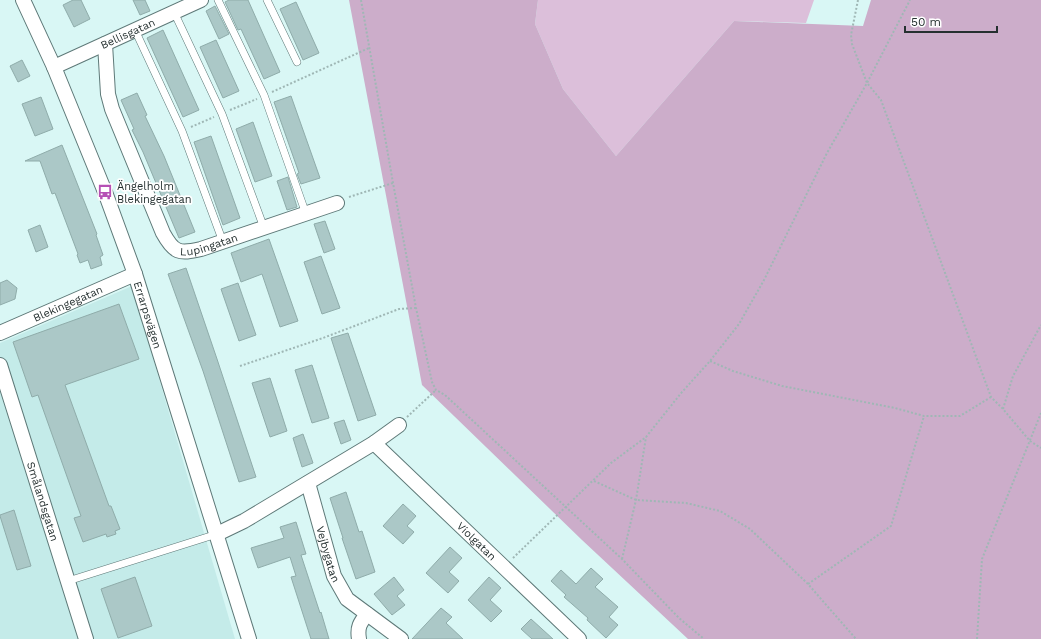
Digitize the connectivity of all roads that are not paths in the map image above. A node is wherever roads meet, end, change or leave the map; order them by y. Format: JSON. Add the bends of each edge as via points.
{"nodes":[{"id":1,"x":23,"y":0,"type":"edge"},
{"id":2,"x":201,"y":0,"type":"edge"},
{"id":3,"x":218,"y":0,"type":"edge"},
{"id":4,"x":267,"y":0,"type":"edge"},
{"id":5,"x":174,"y":12,"type":"junction"},
{"id":6,"x":135,"y":30,"type":"junction"},
{"id":7,"x":105,"y":44,"type":"junction"},
{"id":8,"x":297,"y":62,"type":"dead end"},
{"id":9,"x":54,"y":67,"type":"junction"},
{"id":10,"x":337,"y":203,"type":"road end"},
{"id":11,"x":306,"y":214,"type":"junction"},
{"id":12,"x":264,"y":228,"type":"junction"},
{"id":13,"x":223,"y":242,"type":"junction"},
{"id":14,"x":136,"y":274,"type":"junction"},
{"id":15,"x":0,"y":332,"type":"edge"},
{"id":16,"x":0,"y":364,"type":"edge"},
{"id":17,"x":399,"y":425,"type":"road end"},
{"id":18,"x":374,"y":443,"type":"junction"},
{"id":19,"x":308,"y":483,"type":"junction"},
{"id":20,"x":217,"y":534,"type":"junction"},
{"id":21,"x":68,"y":581,"type":"junction"},
{"id":22,"x":367,"y":614,"type":"junction"},
{"id":23,"x":86,"y":639,"type":"edge"},
{"id":24,"x":250,"y":639,"type":"edge"},
{"id":25,"x":359,"y":639,"type":"edge"},
{"id":26,"x":400,"y":639,"type":"edge"},
{"id":27,"x":579,"y":639,"type":"edge"}],
"edges":[{"from":1,"to":9,"type":"street","name":"Errarpsvägen"},
{"from":2,"to":5,"type":"street","name":"Bellisgatan"},
{"from":3,"to":11,"type":"lane","via":[[264,96]]},
{"from":4,"to":8,"type":"lane"},
{"from":5,"to":6,"type":"street","name":"Bellisgatan"},
{"from":5,"to":12,"type":"lane","via":[[222,114]]},
{"from":6,"to":7,"type":"street","name":"Bellisgatan"},
{"from":6,"to":13,"type":"lane","via":[[182,131]]},
{"from":7,"to":9,"type":"street","name":"Bellisgatan"},
{"from":7,"to":13,"type":"street","name":"Lupingatan","via":[[108,94],[112,109],[167,240],[175,249],[185,252]]},
{"from":9,"to":14,"type":"street","name":"Errarpsvägen"},
{"from":10,"to":11,"type":"street","name":"Lupingatan"},
{"from":11,"to":12,"type":"street","name":"Lupingatan"},
{"from":12,"to":13,"type":"street","name":"Lupingatan"},
{"from":14,"to":15,"type":"street","name":"Blekingegatan"},
{"from":14,"to":20,"type":"street","name":"Errarpsvägen"},
{"from":16,"to":21,"type":"street","name":"Smålandsgatan"},
{"from":17,"to":18,"type":"street"},
{"from":18,"to":19,"type":"street"},
{"from":18,"to":27,"type":"street","name":"Violgatan"},
{"from":19,"to":20,"type":"street"},
{"from":19,"to":22,"type":"street","name":"Vejbygatan","via":[[334,576],[347,599]]},
{"from":20,"to":21,"type":"lane"},
{"from":20,"to":24,"type":"street","name":"Errarpsvägen"},
{"from":21,"to":23,"type":"street","name":"Smålandsgatan"},
{"from":22,"to":25,"type":"street","via":[[359,626]]},
{"from":22,"to":26,"type":"street","name":"Vejbygatan"}]}
